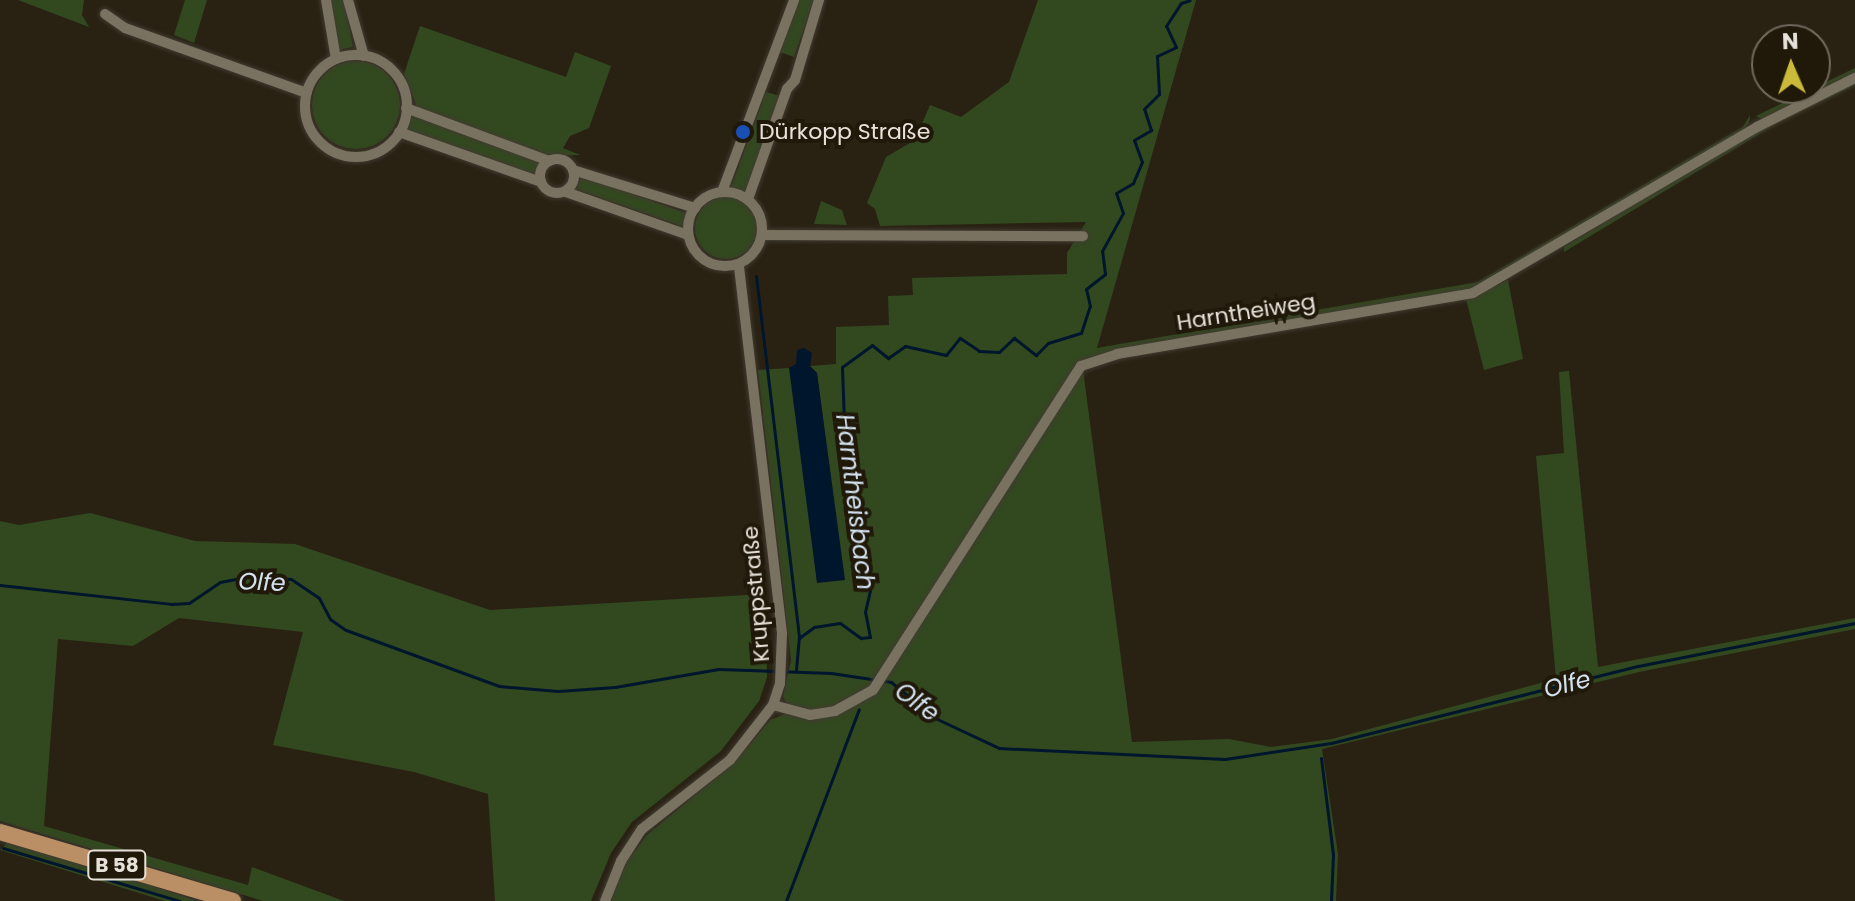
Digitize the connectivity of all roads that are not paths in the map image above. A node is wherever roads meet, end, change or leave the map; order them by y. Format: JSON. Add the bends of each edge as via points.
{"nodes":[{"id":1,"x":326,"y":0,"type":"edge"},
{"id":2,"x":348,"y":0,"type":"edge"},
{"id":3,"x":794,"y":0,"type":"edge"},
{"id":4,"x":819,"y":0,"type":"edge"},
{"id":5,"x":105,"y":14,"type":"dead end"},
{"id":6,"x":364,"y":56,"type":"junction"},
{"id":7,"x":336,"y":59,"type":"junction"},
{"id":8,"x":772,"y":60,"type":"junction"},
{"id":9,"x":795,"y":68,"type":"junction"},
{"id":10,"x":1855,"y":78,"type":"edge"},
{"id":11,"x":765,"y":81,"type":"junction"},
{"id":12,"x":787,"y":89,"type":"junction"},
{"id":13,"x":307,"y":93,"type":"junction"},
{"id":14,"x":406,"y":108,"type":"junction"},
{"id":15,"x":399,"y":132,"type":"junction"},
{"id":16,"x":549,"y":161,"type":"junction"},
{"id":17,"x":573,"y":170,"type":"junction"},
{"id":18,"x":541,"y":182,"type":"junction"},
{"id":19,"x":566,"y":192,"type":"junction"},
{"id":20,"x":722,"y":192,"type":"junction"},
{"id":21,"x":748,"y":199,"type":"junction"},
{"id":22,"x":695,"y":208,"type":"junction"},
{"id":23,"x":688,"y":235,"type":"junction"},
{"id":24,"x":763,"y":235,"type":"junction"},
{"id":25,"x":1083,"y":236,"type":"dead end"},
{"id":26,"x":734,"y":266,"type":"junction"},
{"id":27,"x":773,"y":705,"type":"junction"},
{"id":28,"x":0,"y":832,"type":"edge"},
{"id":29,"x":207,"y":897,"type":"edge"},
{"id":30,"x":233,"y":901,"type":"edge"},
{"id":31,"x":605,"y":901,"type":"edge"}],
"edges":[{"from":1,"to":7,"type":"street"},
{"from":2,"to":6,"type":"street"},
{"from":3,"to":8,"type":"street"},
{"from":4,"to":9,"type":"street"},
{"from":5,"to":13,"type":"street","via":[[125,28]]},
{"from":6,"to":7,"type":"street"},
{"from":6,"to":14,"type":"street","via":[[396,75]]},
{"from":7,"to":13,"type":"street","via":[[321,69]]},
{"from":8,"to":9,"type":"street","via":[[785,59]]},
{"from":8,"to":11,"type":"street","via":[[764,71]]},
{"from":9,"to":12,"type":"street","via":[[795,80]]},
{"from":10,"to":27,"type":"street","name":"Harntheiweg","via":[[1757,127],[1473,293],[1117,354],[1081,366],[873,690],[835,711],[810,715]]},
{"from":11,"to":12,"type":"street","via":[[774,89]]},
{"from":11,"to":20,"type":"street"},
{"from":12,"to":21,"type":"street"},
{"from":13,"to":15,"type":"street","via":[[311,130],[340,154],[369,155]]},
{"from":14,"to":15,"type":"street"},
{"from":14,"to":16,"type":"street"},
{"from":15,"to":18,"type":"street"},
{"from":16,"to":17,"type":"street","via":[[566,161]]},
{"from":16,"to":18,"type":"street","via":[[541,170]]},
{"from":17,"to":19,"type":"street","via":[[574,182]]},
{"from":17,"to":22,"type":"street"},
{"from":18,"to":19,"type":"street","via":[[548,192]]},
{"from":19,"to":23,"type":"street"},
{"from":20,"to":21,"type":"street"},
{"from":20,"to":22,"type":"street"},
{"from":21,"to":24,"type":"street","via":[[760,215]]},
{"from":22,"to":23,"type":"street"},
{"from":23,"to":26,"type":"street","via":[[701,258]]},
{"from":24,"to":25,"type":"street"},
{"from":24,"to":26,"type":"street","via":[[759,247]]},
{"from":26,"to":27,"type":"street","name":"Kruppstraße","via":[[783,660]]},
{"from":27,"to":31,"type":"street","name":"Kruppstraße","via":[[730,760],[642,829],[621,861]]},
{"from":28,"to":29,"type":"main road","number":"B 58"},
{"from":29,"to":30,"type":"main road","number":"B 58"}]}
